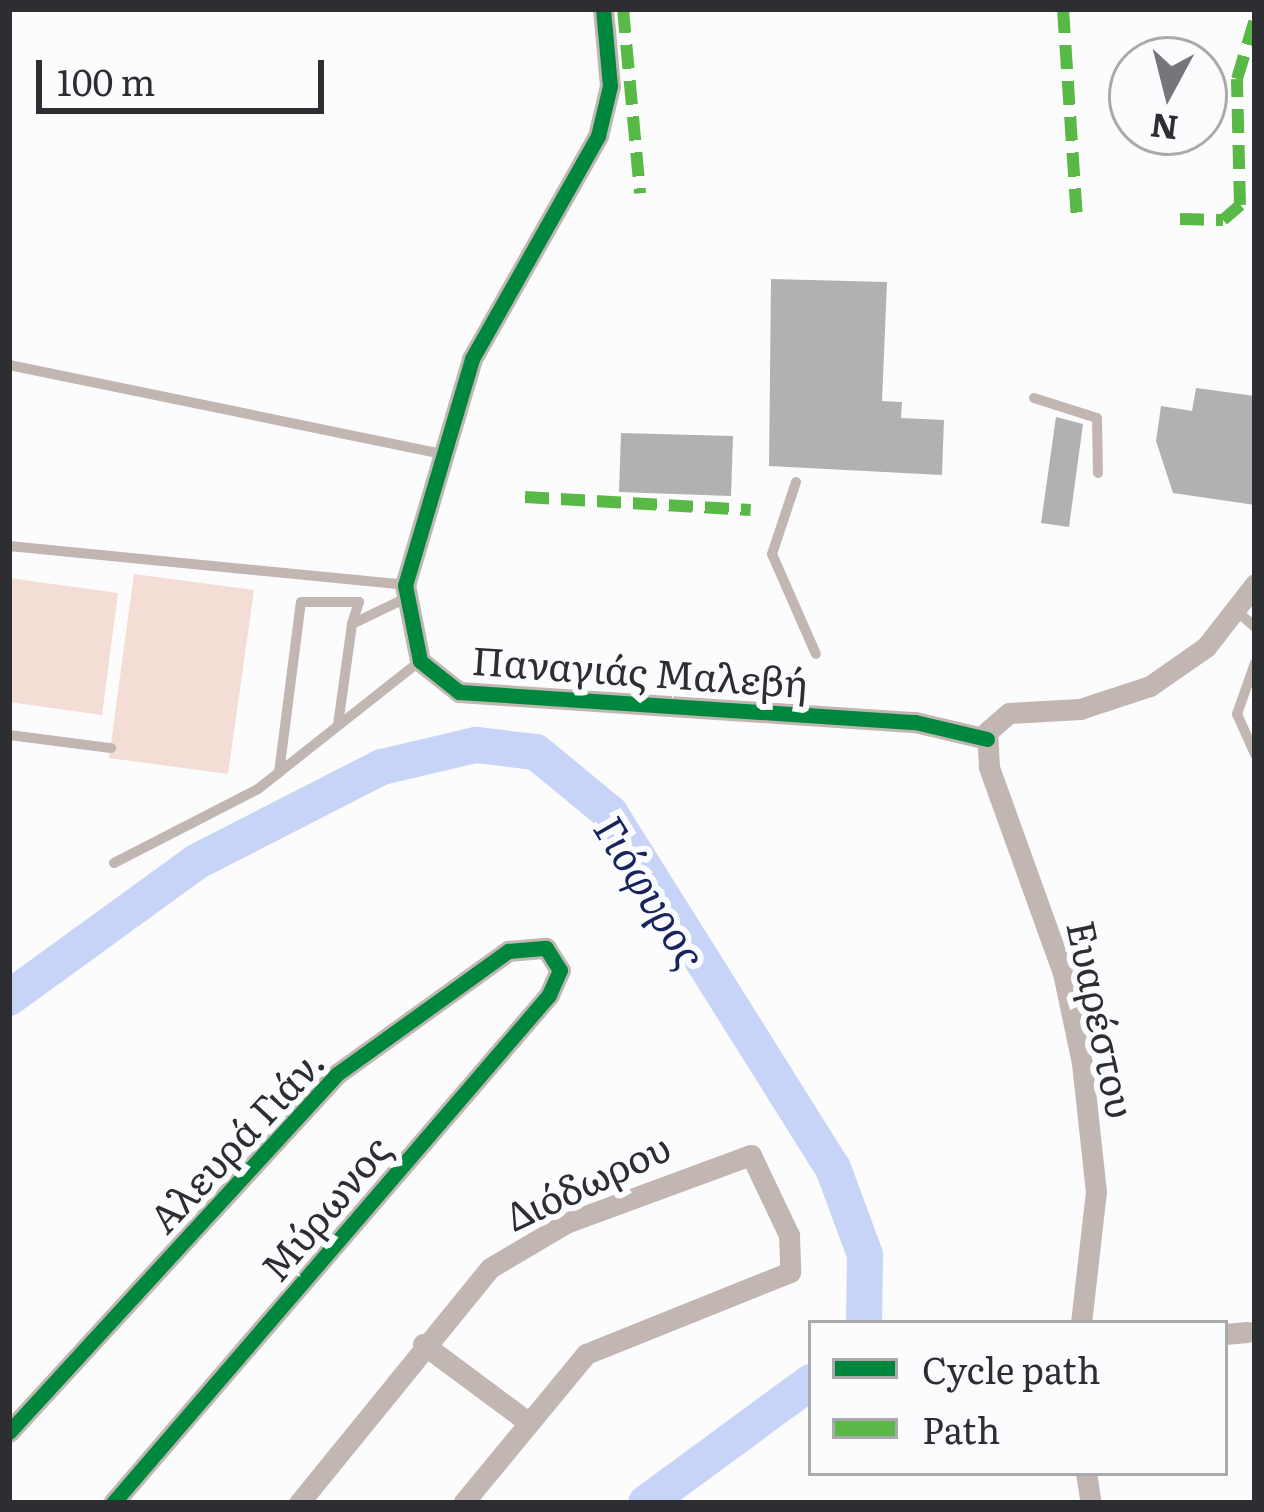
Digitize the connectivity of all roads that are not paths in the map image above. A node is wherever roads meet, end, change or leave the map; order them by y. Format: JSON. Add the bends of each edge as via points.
{"nodes":[{"id":1,"x":603,"y":9,"type":"edge"},
{"id":2,"x":9,"y":365,"type":"edge"},
{"id":3,"x":1034,"y":398,"type":"dead end"},
{"id":4,"x":444,"y":454,"type":"junction"},
{"id":5,"x":1098,"y":473,"type":"dead end"},
{"id":6,"x":796,"y":482,"type":"dead end"},
{"id":7,"x":9,"y":546,"type":"edge"},
{"id":8,"x":1255,"y":584,"type":"edge"},
{"id":9,"x":406,"y":592,"type":"junction"},
{"id":10,"x":1237,"y":611,"type":"junction"},
{"id":11,"x":352,"y":624,"type":"junction"},
{"id":12,"x":1255,"y":627,"type":"edge"},
{"id":13,"x":816,"y":654,"type":"dead end"},
{"id":14,"x":420,"y":661,"type":"junction"},
{"id":15,"x":1255,"y":662,"type":"edge"},
{"id":16,"x":338,"y":725,"type":"junction"},
{"id":17,"x":9,"y":735,"type":"edge"},
{"id":18,"x":986,"y":739,"type":"junction"},
{"id":19,"x":111,"y":748,"type":"dead end"},
{"id":20,"x":1255,"y":754,"type":"edge"},
{"id":21,"x":279,"y":773,"type":"junction"},
{"id":22,"x":114,"y":863,"type":"dead end"},
{"id":23,"x":546,"y":948,"type":"joint"},
{"id":24,"x":1082,"y":1320,"type":"edge"},
{"id":25,"x":423,"y":1344,"type":"junction"},
{"id":26,"x":528,"y":1422,"type":"junction"},
{"id":27,"x":9,"y":1432,"type":"edge"},
{"id":28,"x":113,"y":1503,"type":"edge"},
{"id":29,"x":298,"y":1503,"type":"edge"},
{"id":30,"x":463,"y":1503,"type":"edge"}],
"edges":[{"from":1,"to":4,"type":"street","name":"Παναγιάς Μαλεβή","via":[[610,86],[598,136],[472,359]]},
{"from":2,"to":4,"type":"lane"},
{"from":3,"to":5,"type":"lane","via":[[1097,418]]},
{"from":4,"to":9,"type":"street","name":"Παναγιάς Μαλεβή"},
{"from":6,"to":13,"type":"lane","via":[[772,554]]},
{"from":7,"to":9,"type":"lane"},
{"from":8,"to":10,"type":"street"},
{"from":9,"to":11,"type":"lane"},
{"from":9,"to":14,"type":"street","name":"Παναγιάς Μαλεβή"},
{"from":10,"to":12,"type":"lane"},
{"from":10,"to":18,"type":"street","via":[[1196,656],[1150,686],[1080,709],[998,716]]},
{"from":11,"to":16,"type":"lane"},
{"from":11,"to":21,"type":"lane","via":[[359,602],[301,602]]},
{"from":14,"to":16,"type":"lane"},
{"from":14,"to":18,"type":"street","name":"Παναγιάς Μαλεβή","via":[[459,692],[915,722]]},
{"from":15,"to":20,"type":"lane","via":[[1237,714]]},
{"from":16,"to":21,"type":"lane"},
{"from":17,"to":19,"type":"lane"},
{"from":18,"to":24,"type":"street","name":"Ευαρέστου","via":[[1063,973],[1082,1064],[1096,1192]]},
{"from":21,"to":22,"type":"lane"},
{"from":23,"to":27,"type":"street","name":"Αλευρά Γιάν.","via":[[508,951],[337,1074]]},
{"from":23,"to":28,"type":"street","name":"Μύρωνος","via":[[560,970],[549,995]]},
{"from":25,"to":26,"type":"street"},
{"from":25,"to":26,"type":"street","name":"Διόδωρου","via":[[490,1268],[526,1244],[737,1153],[762,1168],[792,1267],[586,1354]]},
{"from":25,"to":29,"type":"street","name":"Διόδωρου"},
{"from":26,"to":30,"type":"street"}]}
